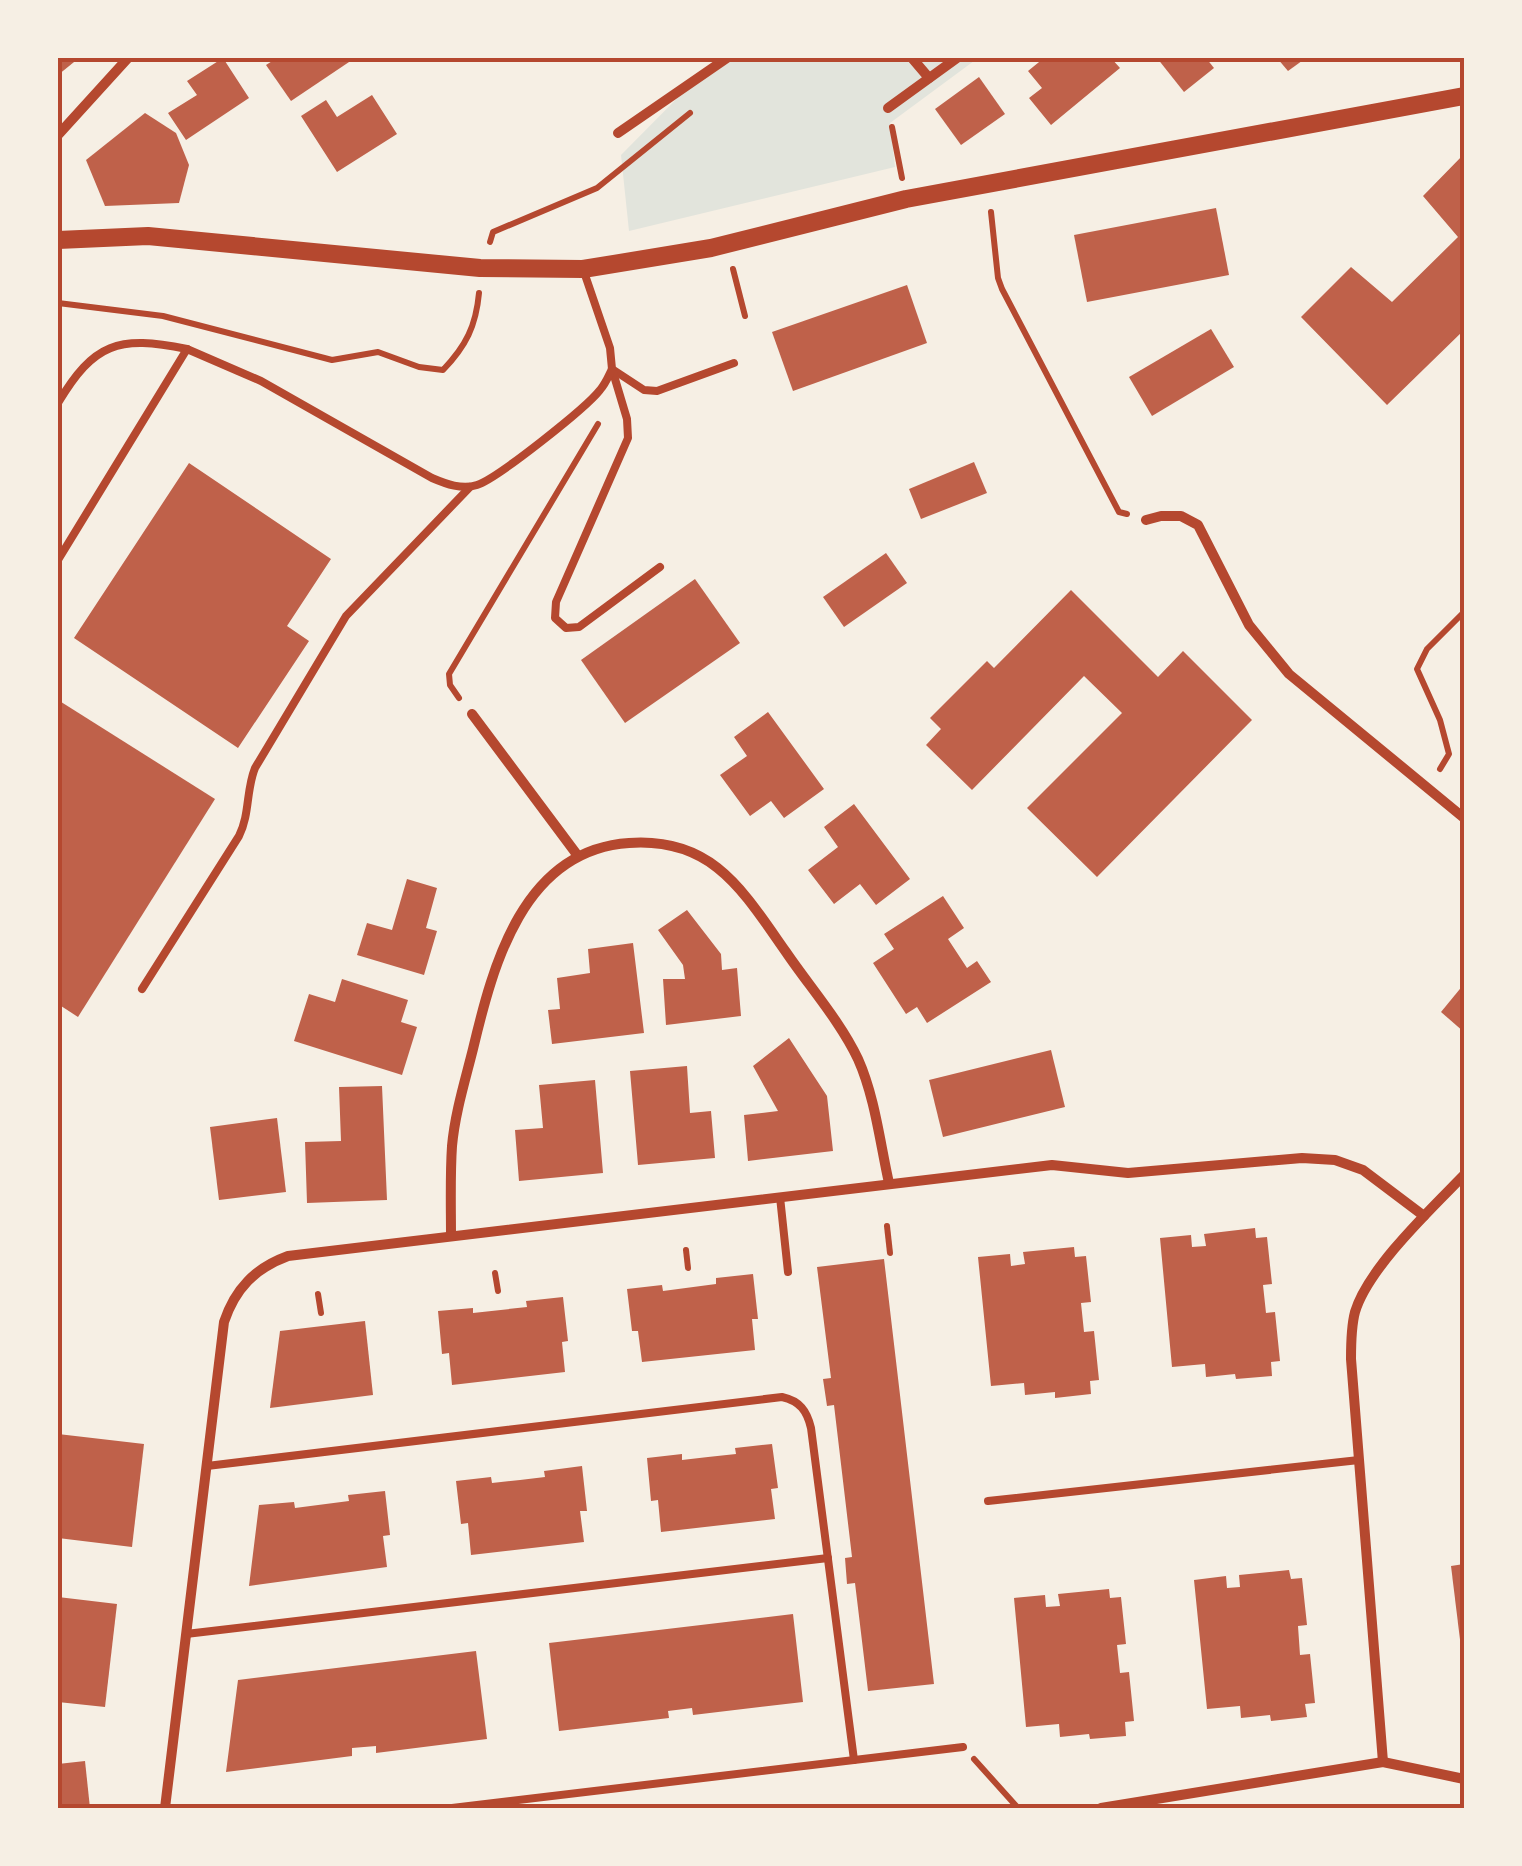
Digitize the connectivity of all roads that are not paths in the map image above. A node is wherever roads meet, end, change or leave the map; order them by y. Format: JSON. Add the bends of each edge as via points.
{"nodes":[{"id":1,"x":128,"y":58,"type":"edge"},
{"id":2,"x":726,"y":58,"type":"edge"},
{"id":3,"x":912,"y":58,"type":"edge"},
{"id":4,"x":957,"y":58,"type":"edge"},
{"id":5,"x":930,"y":78,"type":"junction"},
{"id":6,"x":1464,"y":96,"type":"edge"},
{"id":7,"x":888,"y":108,"type":"road end"},
{"id":8,"x":618,"y":134,"type":"dead end"},
{"id":9,"x":58,"y":136,"type":"edge"},
{"id":10,"x":58,"y":240,"type":"edge"},
{"id":11,"x":584,"y":268,"type":"junction"},
{"id":12,"x":187,"y":349,"type":"junction"},
{"id":13,"x":734,"y":363,"type":"dead end"},
{"id":14,"x":612,"y":369,"type":"junction"},
{"id":15,"x":58,"y":403,"type":"edge"},
{"id":16,"x":470,"y":487,"type":"junction"},
{"id":17,"x":1146,"y":520,"type":"road end"},
{"id":18,"x":58,"y":560,"type":"edge"},
{"id":19,"x":660,"y":567,"type":"dead end"},
{"id":20,"x":472,"y":714,"type":"road end"},
{"id":21,"x":1464,"y":818,"type":"edge"},
{"id":22,"x":578,"y":856,"type":"junction"},
{"id":23,"x":142,"y":989,"type":"dead end"},
{"id":24,"x":1464,"y":1175,"type":"edge"},
{"id":25,"x":889,"y":1184,"type":"junction"},
{"id":26,"x":780,"y":1196,"type":"junction"},
{"id":27,"x":1424,"y":1216,"type":"junction"},
{"id":28,"x":451,"y":1236,"type":"junction"},
{"id":29,"x":788,"y":1272,"type":"dead end"},
{"id":30,"x":1359,"y":1460,"type":"junction"},
{"id":31,"x":207,"y":1466,"type":"junction"},
{"id":32,"x":988,"y":1501,"type":"dead end"},
{"id":33,"x":828,"y":1558,"type":"junction"},
{"id":34,"x":186,"y":1634,"type":"junction"},
{"id":35,"x":963,"y":1747,"type":"road end"},
{"id":36,"x":854,"y":1760,"type":"junction"},
{"id":37,"x":1384,"y":1762,"type":"junction"},
{"id":38,"x":1464,"y":1779,"type":"edge"},
{"id":39,"x":165,"y":1808,"type":"edge"},
{"id":40,"x":452,"y":1808,"type":"edge"},
{"id":41,"x":1101,"y":1808,"type":"edge"}],
"edges":[{"from":1,"to":9,"type":"street"},
{"from":2,"to":8,"type":"street"},
{"from":3,"to":5,"type":"street"},
{"from":4,"to":5,"type":"street"},
{"from":5,"to":7,"type":"street"},
{"from":6,"to":11,"type":"street","via":[[906,199],[711,248]]},
{"from":10,"to":11,"type":"street","via":[[148,236],[480,268]]},
{"from":11,"to":14,"type":"lane"},
{"from":12,"to":15,"type":"lane","via":[[142,343],[102,351],[76,372]]},
{"from":12,"to":16,"type":"lane","via":[[261,382],[432,478]]},
{"from":12,"to":18,"type":"lane"},
{"from":13,"to":14,"type":"lane","via":[[657,391]]},
{"from":14,"to":16,"type":"lane","via":[[590,400]]},
{"from":14,"to":19,"type":"lane","via":[[626,419],[625,450],[556,602],[556,618],[566,628],[579,626]]},
{"from":16,"to":23,"type":"lane","via":[[346,616],[255,768],[239,836]]},
{"from":17,"to":21,"type":"street","via":[[1180,516],[1198,524],[1250,625],[1289,674]]},
{"from":20,"to":22,"type":"street"},
{"from":22,"to":25,"type":"street","via":[[648,842],[712,861],[740,886],[858,1060]]},
{"from":22,"to":28,"type":"street","via":[[529,900],[498,956],[456,1122]]},
{"from":24,"to":27,"type":"street"},
{"from":25,"to":26,"type":"street"},
{"from":25,"to":27,"type":"street","via":[[1035,1166],[1128,1173],[1335,1160],[1363,1170]]},
{"from":26,"to":28,"type":"street"},
{"from":26,"to":29,"type":"lane"},
{"from":27,"to":30,"type":"street","via":[[1379,1270],[1356,1311],[1351,1359]]},
{"from":28,"to":31,"type":"street","via":[[288,1256],[256,1273],[231,1302],[224,1322]]},
{"from":30,"to":32,"type":"lane"},
{"from":30,"to":37,"type":"street"},
{"from":31,"to":33,"type":"lane","via":[[782,1397],[808,1415]]},
{"from":31,"to":34,"type":"street"},
{"from":33,"to":34,"type":"lane"},
{"from":33,"to":36,"type":"lane"},
{"from":34,"to":39,"type":"street"},
{"from":35,"to":36,"type":"lane"},
{"from":36,"to":40,"type":"lane"},
{"from":37,"to":38,"type":"street"},
{"from":37,"to":41,"type":"street"}]}
